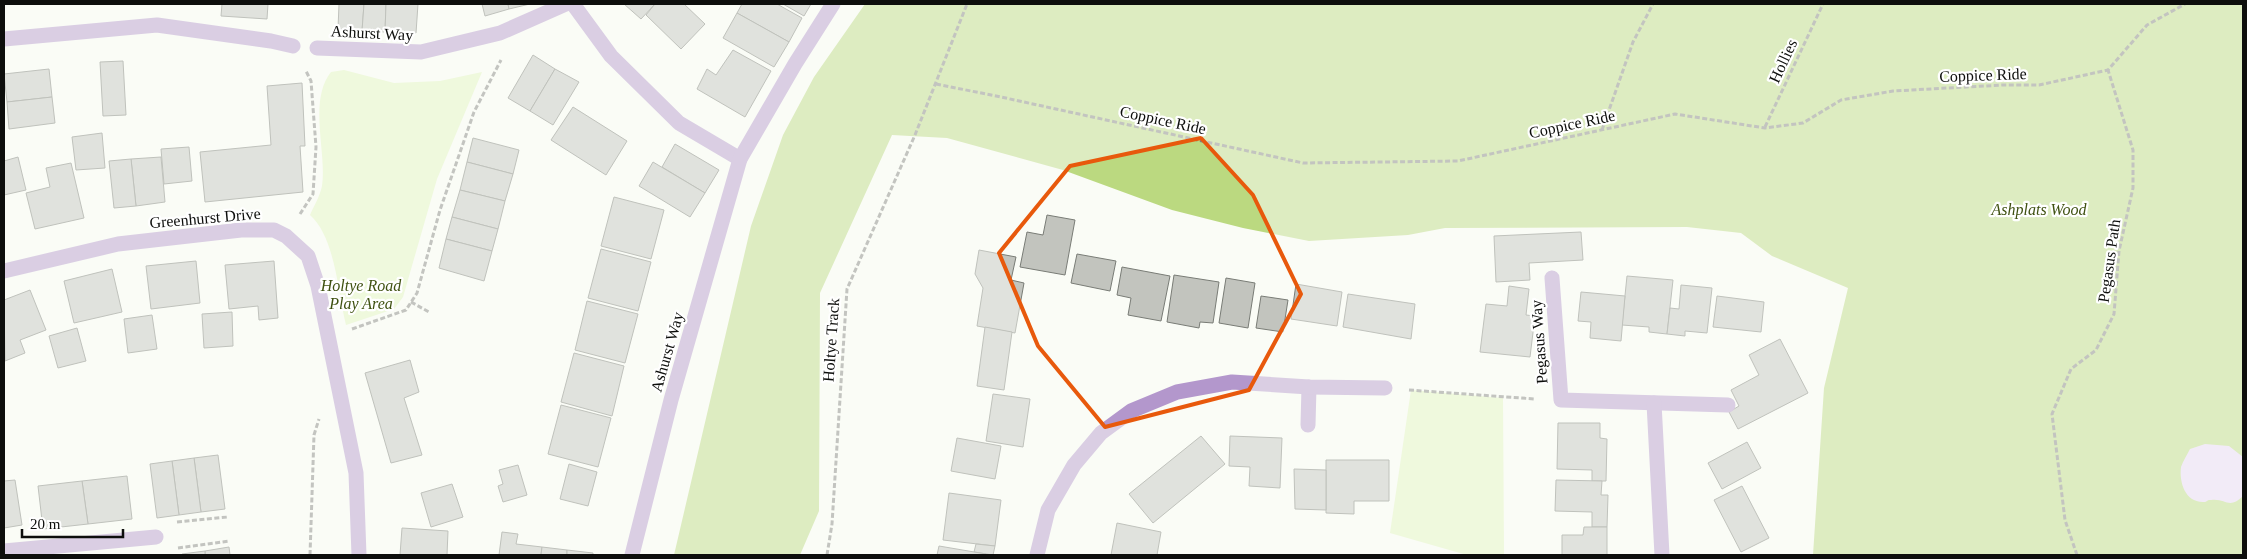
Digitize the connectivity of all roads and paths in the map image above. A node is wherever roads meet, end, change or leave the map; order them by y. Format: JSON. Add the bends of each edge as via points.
{"nodes":[{"id":1,"x":566,"y":4,"type":"edge"},
{"id":2,"x":574,"y":4,"type":"edge"},
{"id":3,"x":833,"y":4,"type":"edge"},
{"id":4,"x":966,"y":4,"type":"edge"},
{"id":5,"x":1653,"y":4,"type":"edge"},
{"id":6,"x":1823,"y":4,"type":"edge"},
{"id":7,"x":2185,"y":4,"type":"edge"},
{"id":8,"x":4,"y":39,"type":"edge"},
{"id":9,"x":293,"y":46,"type":"dead end"},
{"id":10,"x":317,"y":48,"type":"dead end"},
{"id":11,"x":502,"y":58,"type":"dead end"},
{"id":12,"x":2108,"y":70,"type":"junction"},
{"id":13,"x":311,"y":81,"type":"dead end"},
{"id":14,"x":936,"y":84,"type":"junction"},
{"id":15,"x":1765,"y":128,"type":"junction"},
{"id":16,"x":1601,"y":130,"type":"junction"},
{"id":17,"x":740,"y":159,"type":"junction"},
{"id":18,"x":286,"y":236,"type":"junction"},
{"id":19,"x":4,"y":271,"type":"edge"},
{"id":20,"x":1552,"y":278,"type":"dead end"},
{"id":21,"x":412,"y":302,"type":"junction"},
{"id":22,"x":429,"y":312,"type":"dead end"},
{"id":23,"x":328,"y":337,"type":"junction"},
{"id":24,"x":1309,"y":387,"type":"junction"},
{"id":25,"x":1385,"y":388,"type":"joint"},
{"id":26,"x":1561,"y":400,"type":"junction"},
{"id":27,"x":1654,"y":402,"type":"junction"},
{"id":28,"x":1728,"y":405,"type":"dead end"},
{"id":29,"x":320,"y":416,"type":"dead end"},
{"id":30,"x":1308,"y":425,"type":"dead end"},
{"id":31,"x":228,"y":517,"type":"dead end"},
{"id":32,"x":156,"y":536,"type":"junction"},
{"id":33,"x":230,"y":541,"type":"dead end"},
{"id":34,"x":4,"y":551,"type":"edge"},
{"id":35,"x":310,"y":555,"type":"edge"},
{"id":36,"x":358,"y":555,"type":"edge"},
{"id":37,"x":632,"y":555,"type":"edge"},
{"id":38,"x":827,"y":555,"type":"edge"},
{"id":39,"x":1037,"y":555,"type":"edge"},
{"id":40,"x":1662,"y":555,"type":"edge"},
{"id":41,"x":2077,"y":555,"type":"edge"}],
"edges":[{"from":1,"to":10,"type":"street","name":"Ashurst Way","via":[[500,33],[421,52]]},
{"from":2,"to":17,"type":"street","via":[[611,56],[679,123]]},
{"from":3,"to":17,"type":"street","name":"Ashurst Way"},
{"from":4,"to":14,"type":"path","name":"Holtye Track"},
{"from":5,"to":16,"type":"path","via":[[1633,42]]},
{"from":6,"to":15,"type":"path","name":"Hollies"},
{"from":7,"to":12,"type":"path","via":[[2147,25]]},
{"from":8,"to":9,"type":"street","via":[[157,25]]},
{"from":11,"to":21,"type":"path","via":[[474,112]]},
{"from":12,"to":15,"type":"path","name":"Coppice Ride","via":[[2039,85],[1893,91],[1841,100],[1803,123]]},
{"from":12,"to":41,"type":"path","name":"Pegasus Path","via":[[2133,150],[2133,188],[2119,251],[2114,314],[2096,350],[2071,369],[2052,414],[2065,520]]},
{"from":13,"to":18,"type":"path","via":[[316,147],[313,194]]},
{"from":14,"to":16,"type":"path","name":"Coppice Ride","via":[[1303,163],[1458,161]]},
{"from":14,"to":38,"type":"path","name":"Holtye Track","via":[[847,290],[832,524]]},
{"from":15,"to":16,"type":"path","name":"Coppice Ride","via":[[1676,114]]},
{"from":17,"to":37,"type":"street","name":"Ashurst Way","via":[[671,400]]},
{"from":18,"to":19,"type":"street","name":"Greenhurst Drive","via":[[274,230],[241,230],[118,244]]},
{"from":18,"to":23,"type":"street","name":"Greenhurst Drive","via":[[308,256],[318,286]]},
{"from":20,"to":26,"type":"street","name":"Pegasus Way"},
{"from":21,"to":22,"type":"path"},
{"from":21,"to":23,"type":"path","via":[[406,310]]},
{"from":23,"to":36,"type":"street","name":"Greenhurst Drive","via":[[356,472]]},
{"from":24,"to":25,"type":"street"},
{"from":24,"to":30,"type":"street"},
{"from":24,"to":39,"type":"street","via":[[1232,382],[1177,392],[1131,411],[1101,433],[1074,465],[1048,510]]},
{"from":25,"to":26,"type":"path"},
{"from":26,"to":27,"type":"street","name":"Pegasus Way"},
{"from":27,"to":28,"type":"street","name":"Pegasus Way"},
{"from":27,"to":40,"type":"street"},
{"from":29,"to":35,"type":"path","via":[[314,434]]},
{"from":31,"to":32,"type":"path","via":[[155,525]]},
{"from":32,"to":33,"type":"path","via":[[160,550]]},
{"from":32,"to":34,"type":"street"}]}
